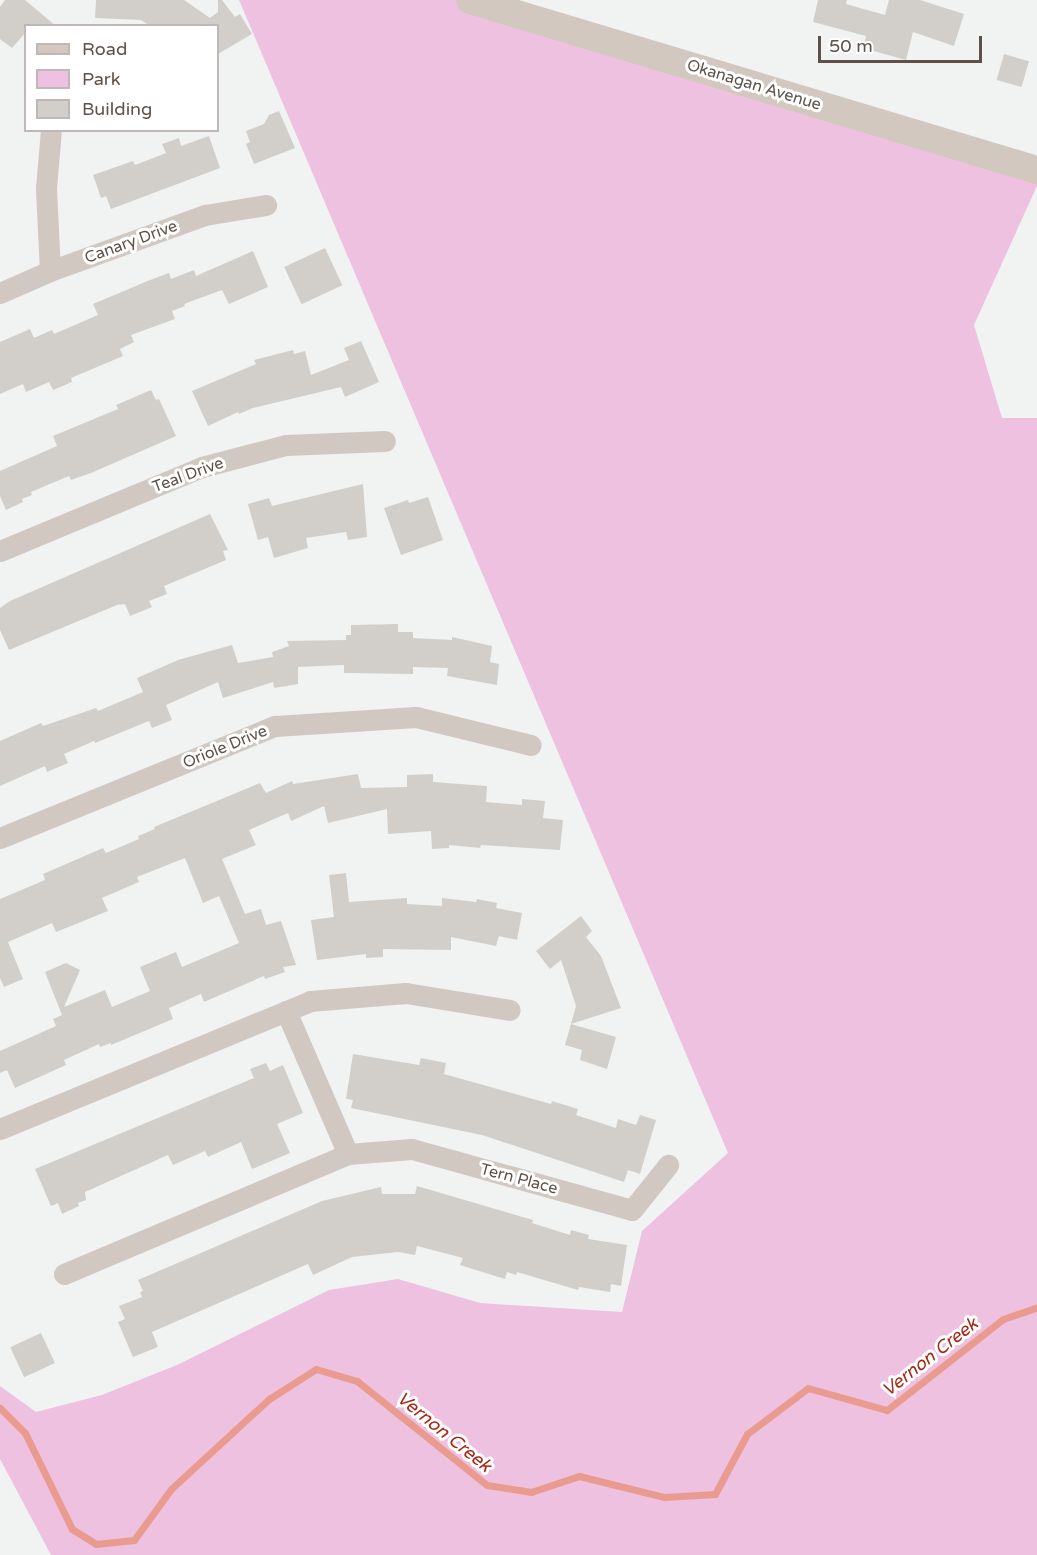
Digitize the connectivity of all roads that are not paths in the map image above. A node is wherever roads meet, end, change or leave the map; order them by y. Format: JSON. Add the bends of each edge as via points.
{"nodes":[{"id":1,"x":470,"y":0,"type":"edge"},
{"id":2,"x":51,"y":132,"type":"edge"},
{"id":3,"x":1037,"y":170,"type":"edge"},
{"id":4,"x":266,"y":205,"type":"dead end"},
{"id":5,"x":50,"y":271,"type":"junction"},
{"id":6,"x":0,"y":293,"type":"edge"},
{"id":7,"x":385,"y":441,"type":"dead end"},
{"id":8,"x":0,"y":551,"type":"edge"},
{"id":9,"x":531,"y":746,"type":"dead end"},
{"id":10,"x":0,"y":838,"type":"edge"},
{"id":11,"x":510,"y":1010,"type":"dead end"},
{"id":12,"x":286,"y":1011,"type":"junction"},
{"id":13,"x":0,"y":1129,"type":"edge"},
{"id":14,"x":348,"y":1154,"type":"junction"},
{"id":15,"x":668,"y":1165,"type":"dead end"},
{"id":16,"x":64,"y":1274,"type":"dead end"}],
"edges":[{"from":1,"to":3,"type":"street","name":"Okanagan Avenue"},
{"from":2,"to":5,"type":"street","via":[[46,188]]},
{"from":4,"to":5,"type":"street","name":"Canary Drive","via":[[204,215]]},
{"from":5,"to":6,"type":"street","name":"Canary Drive"},
{"from":7,"to":8,"type":"street","name":"Teal Drive","via":[[286,445],[202,467]]},
{"from":9,"to":10,"type":"street","name":"Oriole Drive","via":[[416,717],[276,726]]},
{"from":11,"to":12,"type":"street","via":[[406,993],[310,1000]]},
{"from":12,"to":13,"type":"street"},
{"from":12,"to":14,"type":"street"},
{"from":14,"to":15,"type":"street","name":"Tern Place","via":[[412,1149],[632,1210]]},
{"from":14,"to":16,"type":"street","name":"Tern Place"}]}
